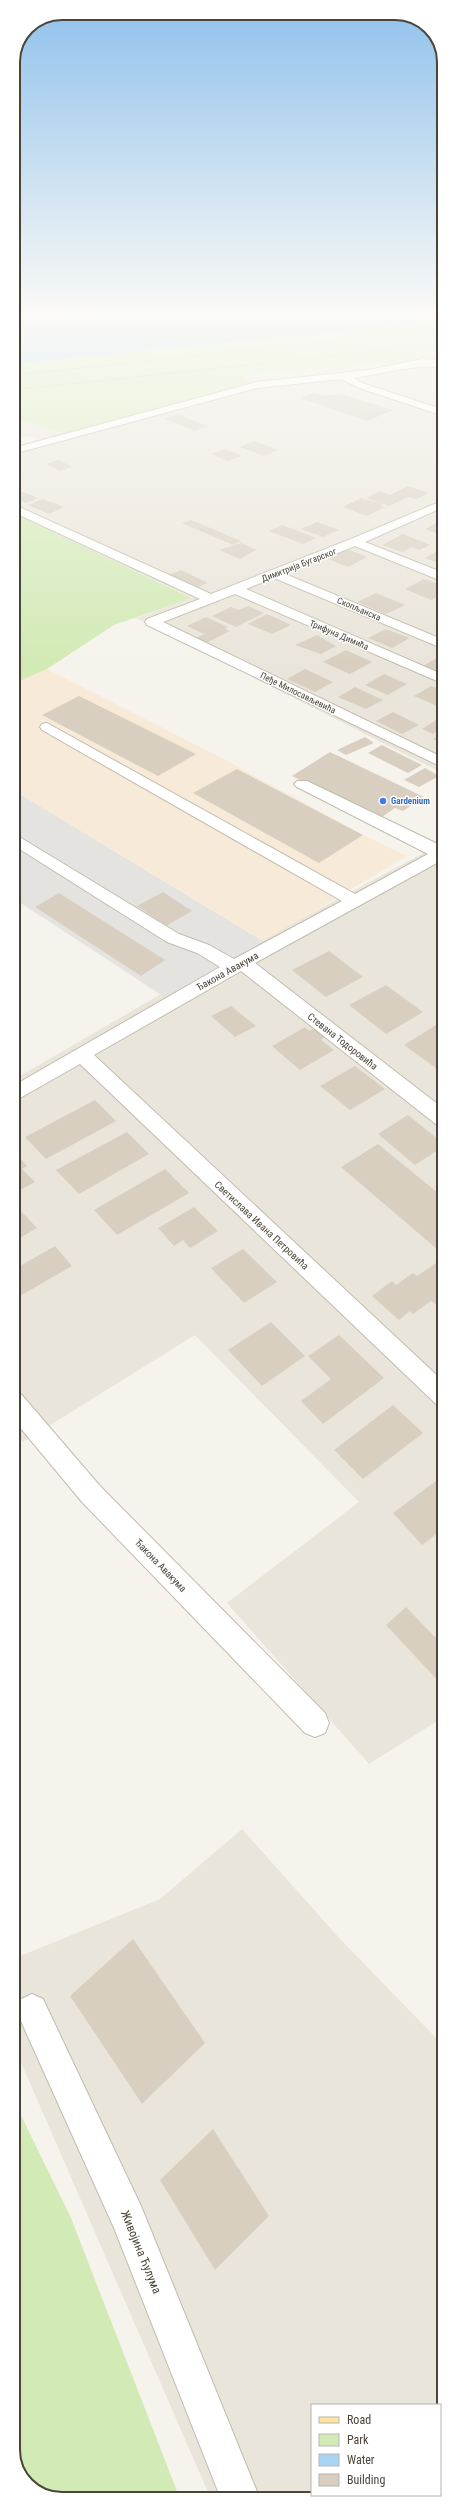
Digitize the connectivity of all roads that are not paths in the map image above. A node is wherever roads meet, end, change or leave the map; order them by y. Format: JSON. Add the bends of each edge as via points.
{"nodes":[{"id":1,"x":85,"y":431,"type":"edge"},
{"id":2,"x":20,"y":449,"type":"edge"},
{"id":3,"x":437,"y":506,"type":"edge"},
{"id":4,"x":20,"y":511,"type":"edge"},
{"id":5,"x":355,"y":542,"type":"junction"},
{"id":6,"x":275,"y":574,"type":"junction"},
{"id":7,"x":437,"y":575,"type":"edge"},
{"id":8,"x":234,"y":590,"type":"junction"},
{"id":9,"x":209,"y":598,"type":"junction"},
{"id":10,"x":152,"y":622,"type":"joint"},
{"id":11,"x":437,"y":642,"type":"edge"},
{"id":12,"x":437,"y":677,"type":"edge"},
{"id":13,"x":47,"y":727,"type":"dead end"},
{"id":14,"x":437,"y":761,"type":"edge"},
{"id":15,"x":302,"y":784,"type":"dead end"},
{"id":16,"x":20,"y":842,"type":"edge"},
{"id":17,"x":437,"y":851,"type":"edge"},
{"id":18,"x":437,"y":856,"type":"edge"},
{"id":19,"x":354,"y":901,"type":"junction"},
{"id":20,"x":238,"y":965,"type":"junction"},
{"id":21,"x":80,"y":1054,"type":"junction"},
{"id":22,"x":20,"y":1091,"type":"edge"},
{"id":23,"x":437,"y":1115,"type":"edge"},
{"id":24,"x":437,"y":1390,"type":"edge"},
{"id":25,"x":20,"y":1409,"type":"edge"},
{"id":26,"x":315,"y":1723,"type":"dead end"},
{"id":27,"x":32,"y":2010,"type":"dead end"},
{"id":28,"x":238,"y":2492,"type":"edge"}],
"edges":[{"from":1,"to":2,"type":"street"},
{"from":3,"to":5,"type":"street","name":"Димитрија Бугарског"},
{"from":4,"to":9,"type":"street"},
{"from":5,"to":6,"type":"street","name":"Димитрија Бугарског"},
{"from":5,"to":7,"type":"street"},
{"from":6,"to":8,"type":"street","name":"Димитрија Бугарског"},
{"from":6,"to":11,"type":"street","name":"Скопљанска"},
{"from":8,"to":9,"type":"street","name":"Димитрија Бугарског"},
{"from":8,"to":12,"type":"street","name":"Трифуна Димића"},
{"from":9,"to":10,"type":"street","name":"Димитрија Бугарског"},
{"from":10,"to":14,"type":"street","name":"Пеђе Милосављевића"},
{"from":13,"to":19,"type":"street"},
{"from":15,"to":17,"type":"street"},
{"from":16,"to":20,"type":"street","name":"Стевана Тодоровића","via":[[173,938]]},
{"from":18,"to":19,"type":"street","name":"Ђакона Авакума"},
{"from":19,"to":20,"type":"street","name":"Ђакона Авакума"},
{"from":20,"to":21,"type":"street","name":"Ђакона Авакума"},
{"from":20,"to":23,"type":"street","name":"Стевана Тодоровића"},
{"from":21,"to":22,"type":"street","name":"Ђакона Авакума"},
{"from":21,"to":24,"type":"street","name":"Светислава Ивана Петровића"},
{"from":25,"to":26,"type":"street","name":"Ђакона Авакума","via":[[91,1494]]},
{"from":27,"to":28,"type":"street","name":"Живојина Ћулума","via":[[128,2219]]}]}
